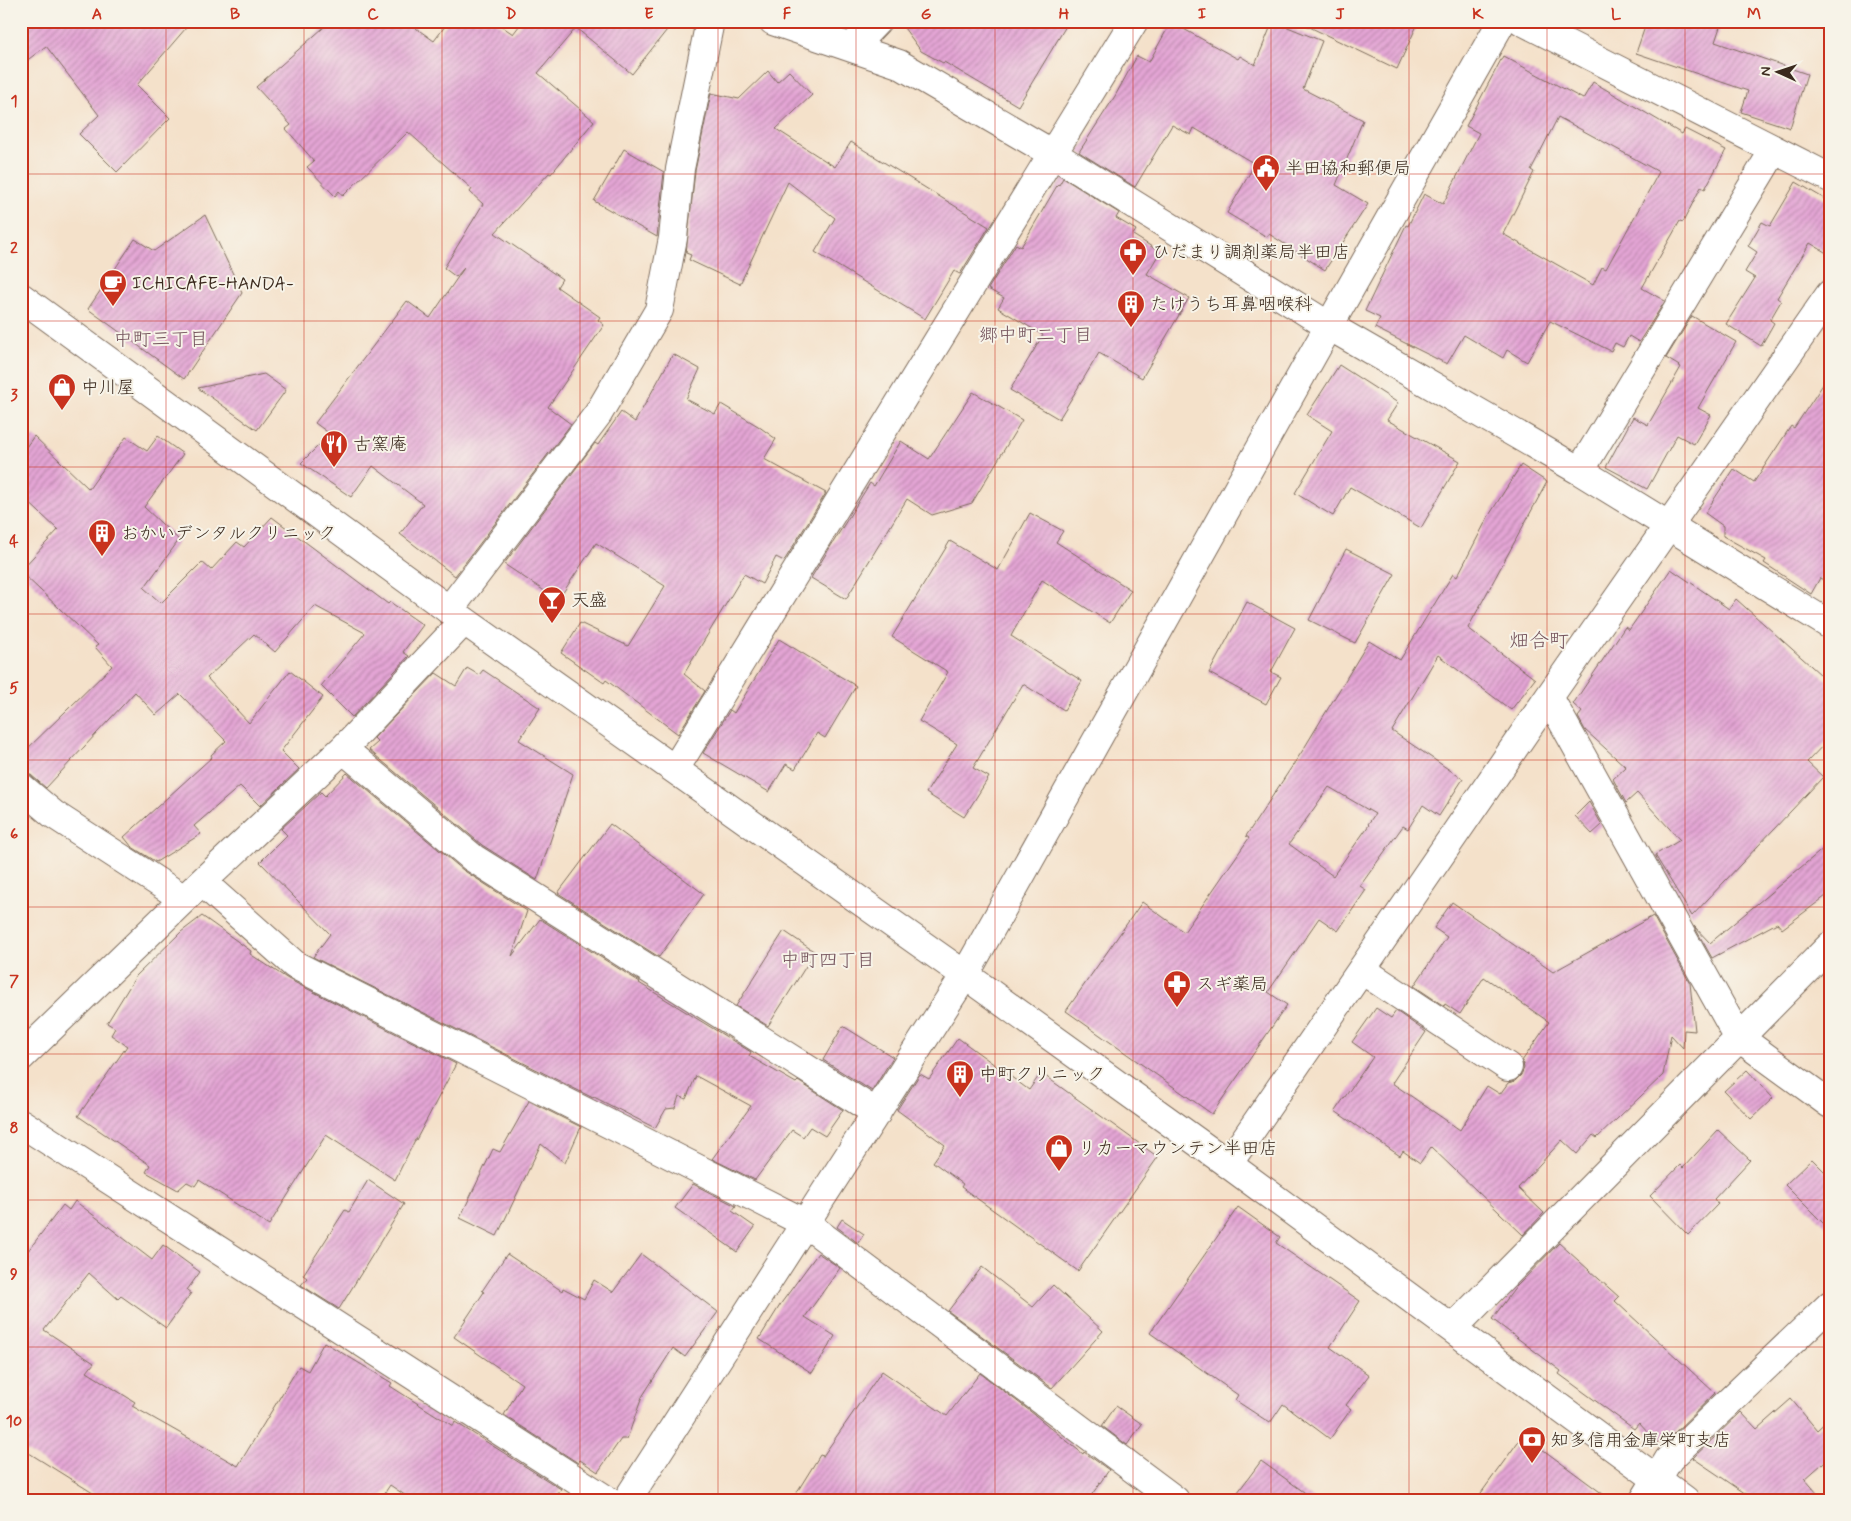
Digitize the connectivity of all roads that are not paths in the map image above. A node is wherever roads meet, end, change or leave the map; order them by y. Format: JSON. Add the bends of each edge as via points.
{"nodes":[{"id":1,"x":710,"y":21,"type":"edge"},
{"id":2,"x":773,"y":21,"type":"edge"},
{"id":3,"x":877,"y":21,"type":"edge"},
{"id":4,"x":1134,"y":21,"type":"edge"},
{"id":5,"x":1502,"y":21,"type":"edge"},
{"id":6,"x":1522,"y":21,"type":"edge"},
{"id":7,"x":852,"y":47,"type":"junction"},
{"id":8,"x":1774,"y":150,"type":"junction"},
{"id":9,"x":1053,"y":154,"type":"junction"},
{"id":10,"x":1830,"y":178,"type":"edge"},
{"id":11,"x":1830,"y":294,"type":"edge"},
{"id":12,"x":21,"y":296,"type":"edge"},
{"id":13,"x":1329,"y":326,"type":"junction"},
{"id":14,"x":1580,"y":472,"type":"junction"},
{"id":15,"x":1669,"y":526,"type":"junction"},
{"id":16,"x":457,"y":615,"type":"junction"},
{"id":17,"x":1830,"y":625,"type":"edge"},
{"id":18,"x":1549,"y":697,"type":"junction"},
{"id":19,"x":343,"y":749,"type":"junction"},
{"id":20,"x":675,"y":769,"type":"junction"},
{"id":21,"x":21,"y":787,"type":"edge"},
{"id":22,"x":193,"y":891,"type":"junction"},
{"id":23,"x":1830,"y":946,"type":"edge"},
{"id":24,"x":1362,"y":970,"type":"junction"},
{"id":25,"x":965,"y":975,"type":"junction"},
{"id":26,"x":1738,"y":1037,"type":"junction"},
{"id":27,"x":21,"y":1057,"type":"edge"},
{"id":28,"x":1508,"y":1067,"type":"dead end"},
{"id":29,"x":1830,"y":1104,"type":"edge"},
{"id":30,"x":877,"y":1113,"type":"junction"},
{"id":31,"x":21,"y":1123,"type":"edge"},
{"id":32,"x":1228,"y":1164,"type":"junction"},
{"id":33,"x":805,"y":1223,"type":"junction"},
{"id":34,"x":1830,"y":1305,"type":"edge"},
{"id":35,"x":1453,"y":1328,"type":"junction"},
{"id":36,"x":1651,"y":1490,"type":"edge"},
{"id":37,"x":607,"y":1500,"type":"edge"},
{"id":38,"x":627,"y":1500,"type":"edge"},
{"id":39,"x":1174,"y":1500,"type":"edge"},
{"id":40,"x":1685,"y":1500,"type":"edge"}],
"edges":[{"from":1,"to":16,"type":"street","via":[[680,169],[673,238],[659,310],[598,414]]},
{"from":2,"to":7,"type":"street"},
{"from":3,"to":7,"type":"street"},
{"from":4,"to":9,"type":"street"},
{"from":5,"to":13,"type":"street"},
{"from":6,"to":8,"type":"street"},
{"from":7,"to":9,"type":"street","via":[[898,64]]},
{"from":8,"to":10,"type":"street"},
{"from":8,"to":14,"type":"street"},
{"from":9,"to":13,"type":"street"},
{"from":9,"to":20,"type":"street"},
{"from":11,"to":15,"type":"street"},
{"from":12,"to":16,"type":"street"},
{"from":13,"to":14,"type":"street"},
{"from":13,"to":25,"type":"street"},
{"from":14,"to":15,"type":"street"},
{"from":15,"to":17,"type":"street"},
{"from":15,"to":18,"type":"street"},
{"from":16,"to":19,"type":"street"},
{"from":16,"to":20,"type":"street"},
{"from":18,"to":24,"type":"street"},
{"from":18,"to":26,"type":"street"},
{"from":19,"to":22,"type":"street"},
{"from":19,"to":30,"type":"street","via":[[473,858]]},
{"from":20,"to":25,"type":"street"},
{"from":21,"to":22,"type":"street","via":[[53,814]]},
{"from":22,"to":27,"type":"street"},
{"from":22,"to":33,"type":"street","via":[[295,965]]},
{"from":23,"to":26,"type":"street"},
{"from":24,"to":28,"type":"street"},
{"from":24,"to":32,"type":"street"},
{"from":25,"to":30,"type":"street"},
{"from":25,"to":32,"type":"street"},
{"from":26,"to":29,"type":"street"},
{"from":26,"to":35,"type":"street"},
{"from":30,"to":33,"type":"street"},
{"from":31,"to":37,"type":"street"},
{"from":32,"to":35,"type":"street"},
{"from":33,"to":38,"type":"street"},
{"from":33,"to":39,"type":"street"},
{"from":34,"to":36,"type":"street","via":[[1669,1459]]},
{"from":35,"to":36,"type":"street"},
{"from":36,"to":40,"type":"street"}]}
